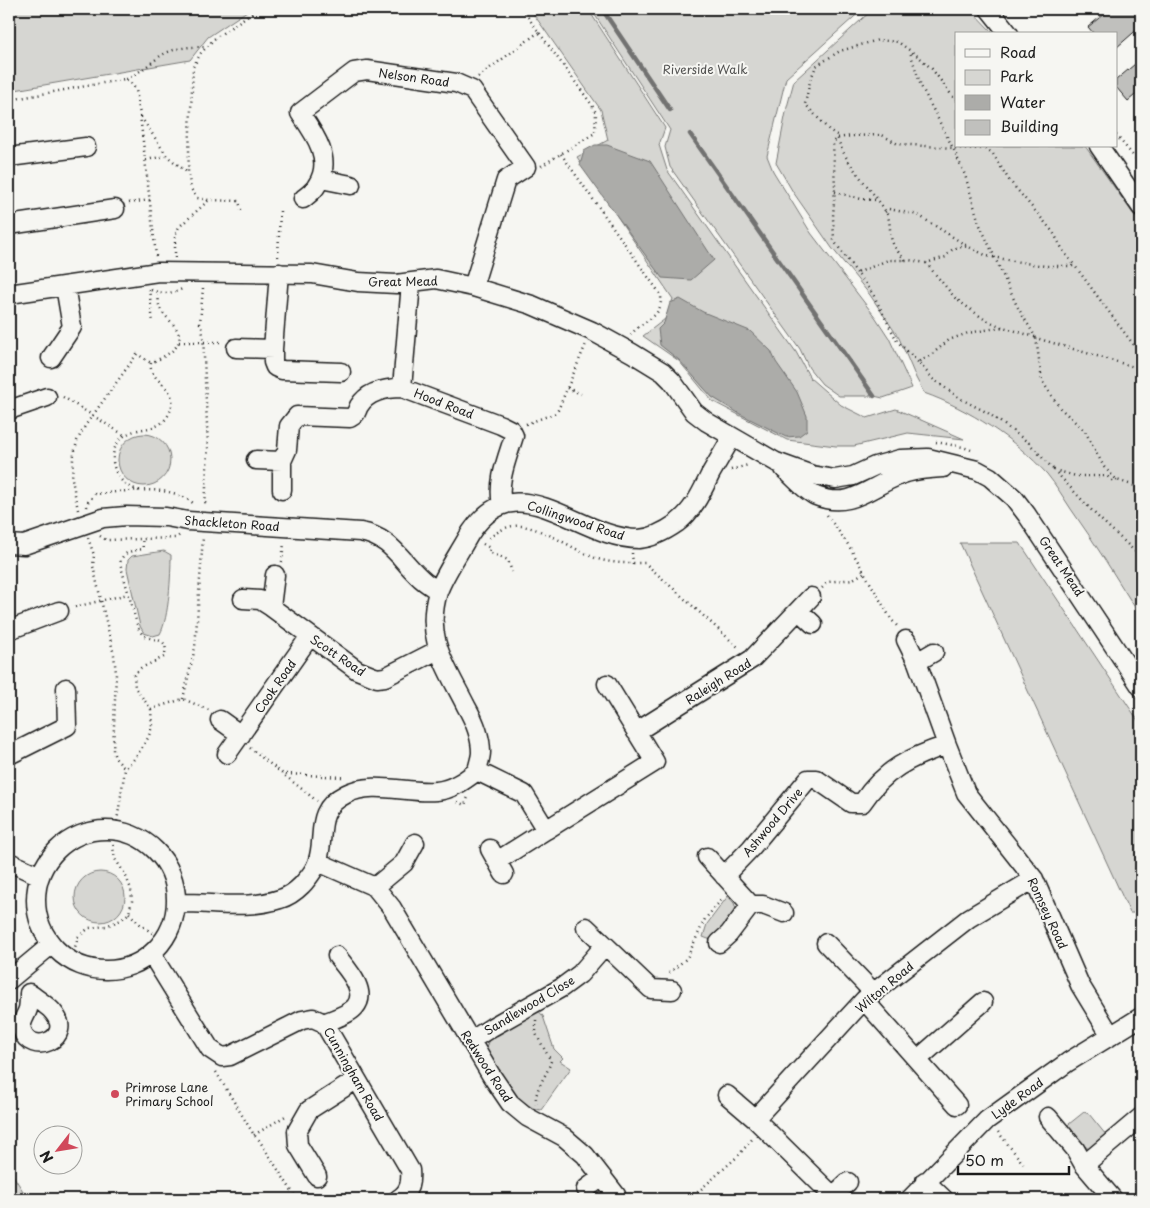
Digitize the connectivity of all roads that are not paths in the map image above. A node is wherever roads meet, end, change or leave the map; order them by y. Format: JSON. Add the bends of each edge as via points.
{"nodes":[{"id":1,"x":989,"y":9,"type":"edge"},
{"id":2,"x":1007,"y":32,"type":"edge"},
{"id":3,"x":86,"y":147,"type":"dead end"},
{"id":4,"x":1101,"y":148,"type":"edge"},
{"id":5,"x":9,"y":156,"type":"edge"},
{"id":6,"x":321,"y":179,"type":"junction"},
{"id":7,"x":351,"y":185,"type":"dead end"},
{"id":8,"x":303,"y":199,"type":"dead end"},
{"id":9,"x":1141,"y":207,"type":"edge"},
{"id":10,"x":115,"y":209,"type":"road end"},
{"id":11,"x":9,"y":225,"type":"edge"},
{"id":12,"x":279,"y":273,"type":"junction"},
{"id":13,"x":411,"y":283,"type":"junction"},
{"id":14,"x":65,"y":286,"type":"junction"},
{"id":15,"x":473,"y":287,"type":"junction"},
{"id":16,"x":9,"y":294,"type":"edge"},
{"id":17,"x":236,"y":348,"type":"dead end"},
{"id":18,"x":273,"y":349,"type":"junction"},
{"id":19,"x":51,"y":358,"type":"dead end"},
{"id":20,"x":342,"y":372,"type":"dead end"},
{"id":21,"x":402,"y":388,"type":"junction"},
{"id":22,"x":47,"y":397,"type":"road end"},
{"id":23,"x":9,"y":410,"type":"edge"},
{"id":24,"x":732,"y":437,"type":"junction"},
{"id":25,"x":256,"y":460,"type":"dead end"},
{"id":26,"x":282,"y":461,"type":"junction"},
{"id":27,"x":282,"y":490,"type":"dead end"},
{"id":28,"x":502,"y":505,"type":"junction"},
{"id":29,"x":9,"y":544,"type":"edge"},
{"id":30,"x":275,"y":575,"type":"road end"},
{"id":31,"x":438,"y":591,"type":"junction"},
{"id":32,"x":812,"y":597,"type":"road end"},
{"id":33,"x":243,"y":598,"type":"dead end"},
{"id":34,"x":271,"y":606,"type":"junction"},
{"id":35,"x":59,"y":611,"type":"road end"},
{"id":36,"x":798,"y":611,"type":"junction"},
{"id":37,"x":813,"y":624,"type":"dead end"},
{"id":38,"x":9,"y":630,"type":"edge"},
{"id":39,"x":310,"y":636,"type":"junction"},
{"id":40,"x":906,"y":640,"type":"road end"},
{"id":41,"x":438,"y":650,"type":"junction"},
{"id":42,"x":934,"y":652,"type":"dead end"},
{"id":43,"x":917,"y":662,"type":"junction"},
{"id":44,"x":607,"y":684,"type":"dead end"},
{"id":45,"x":1141,"y":687,"type":"edge"},
{"id":46,"x":66,"y":688,"type":"dead end"},
{"id":47,"x":220,"y":720,"type":"road end"},
{"id":48,"x":636,"y":732,"type":"junction"},
{"id":49,"x":240,"y":735,"type":"junction"},
{"id":50,"x":947,"y":745,"type":"junction"},
{"id":51,"x":227,"y":754,"type":"dead end"},
{"id":52,"x":9,"y":755,"type":"edge"},
{"id":53,"x":477,"y":771,"type":"junction"},
{"id":54,"x":546,"y":830,"type":"junction"},
{"id":55,"x":415,"y":843,"type":"dead end"},
{"id":56,"x":707,"y":857,"type":"dead end"},
{"id":57,"x":497,"y":861,"type":"dead end"},
{"id":58,"x":9,"y":862,"type":"edge"},
{"id":59,"x":318,"y":862,"type":"junction"},
{"id":60,"x":38,"y":875,"type":"junction"},
{"id":61,"x":1034,"y":878,"type":"junction"},
{"id":62,"x":729,"y":881,"type":"junction"},
{"id":63,"x":375,"y":887,"type":"junction"},
{"id":64,"x":177,"y":903,"type":"junction"},
{"id":65,"x":751,"y":905,"type":"junction"},
{"id":66,"x":784,"y":913,"type":"dead end"},
{"id":67,"x":586,"y":927,"type":"dead end"},
{"id":68,"x":719,"y":943,"type":"dead end"},
{"id":69,"x":826,"y":943,"type":"dead end"},
{"id":70,"x":51,"y":945,"type":"junction"},
{"id":71,"x":605,"y":945,"type":"junction"},
{"id":72,"x":152,"y":955,"type":"junction"},
{"id":73,"x":337,"y":956,"type":"dead end"},
{"id":74,"x":12,"y":977,"type":"edge"},
{"id":75,"x":672,"y":990,"type":"dead end"},
{"id":76,"x":29,"y":993,"type":"dead end"},
{"id":77,"x":869,"y":997,"type":"junction"},
{"id":78,"x":983,"y":1002,"type":"dead end"},
{"id":79,"x":1141,"y":1018,"type":"edge"},
{"id":80,"x":324,"y":1023,"type":"junction"},
{"id":81,"x":1111,"y":1036,"type":"junction"},
{"id":82,"x":470,"y":1041,"type":"junction"},
{"id":83,"x":916,"y":1060,"type":"junction"},
{"id":84,"x":356,"y":1080,"type":"junction"},
{"id":85,"x":727,"y":1095,"type":"dead end"},
{"id":86,"x":957,"y":1105,"type":"dead end"},
{"id":87,"x":1048,"y":1117,"type":"dead end"},
{"id":88,"x":1141,"y":1117,"type":"edge"},
{"id":89,"x":759,"y":1123,"type":"junction"},
{"id":90,"x":1084,"y":1165,"type":"junction"},
{"id":91,"x":317,"y":1176,"type":"dead end"},
{"id":92,"x":602,"y":1177,"type":"junction"},
{"id":93,"x":848,"y":1182,"type":"dead end"},
{"id":94,"x":926,"y":1182,"type":"junction"},
{"id":95,"x":586,"y":1189,"type":"dead end"},
{"id":96,"x":835,"y":1198,"type":"edge"},
{"id":97,"x":398,"y":1199,"type":"edge"},
{"id":98,"x":617,"y":1199,"type":"edge"},
{"id":99,"x":910,"y":1199,"type":"edge"},
{"id":100,"x":944,"y":1199,"type":"edge"},
{"id":101,"x":1113,"y":1199,"type":"edge"}],
"edges":[{"from":1,"to":2,"type":"street"},
{"from":3,"to":5,"type":"street"},
{"from":4,"to":9,"type":"street"},
{"from":6,"to":7,"type":"street"},
{"from":6,"to":8,"type":"street"},
{"from":6,"to":15,"type":"street","name":"Nelson Road","via":[[322,150],[318,138],[300,112],[354,72],[367,70],[456,83],[472,90],[526,166],[506,180]]},
{"from":10,"to":11,"type":"street"},
{"from":12,"to":13,"type":"street","name":"Great Mead","via":[[312,274],[358,282]]},
{"from":12,"to":14,"type":"street","name":"Great Mead","via":[[158,272]]},
{"from":12,"to":18,"type":"street"},
{"from":13,"to":15,"type":"street","name":"Great Mead","via":[[436,279]]},
{"from":13,"to":21,"type":"street","name":"Hood Road"},
{"from":14,"to":16,"type":"street","name":"Great Mead"},
{"from":14,"to":19,"type":"street","via":[[72,327]]},
{"from":15,"to":24,"type":"street","name":"Great Mead","via":[[532,305],[632,352],[663,372],[694,412]]},
{"from":17,"to":18,"type":"street"},
{"from":18,"to":20,"type":"street","via":[[274,367],[278,370]]},
{"from":21,"to":26,"type":"street","via":[[385,388],[370,395],[350,418],[297,416],[289,426],[287,450]]},
{"from":21,"to":28,"type":"street","name":"Hood Road","via":[[511,430],[514,436],[500,480]]},
{"from":22,"to":23,"type":"street"},
{"from":24,"to":28,"type":"street","name":"Collingwood Road","via":[[691,510],[661,533],[642,539],[622,538],[527,503]]},
{"from":24,"to":45,"type":"street","name":"Great Mead","via":[[776,462],[815,496],[836,501],[858,497],[898,476],[924,469],[963,467],[990,477],[1014,498],[1043,537]]},
{"from":25,"to":26,"type":"street"},
{"from":26,"to":27,"type":"street"},
{"from":28,"to":31,"type":"street","name":"Collingwood Road","via":[[484,516],[468,537]]},
{"from":29,"to":31,"type":"street","name":"Shackleton Road","via":[[24,545],[103,518],[126,516],[372,534],[390,545],[424,582]]},
{"from":30,"to":34,"type":"street"},
{"from":31,"to":41,"type":"street","name":"Collingwood Road","via":[[433,633]]},
{"from":32,"to":36,"type":"street","name":"Raleigh Road"},
{"from":33,"to":34,"type":"street","name":"Scott Road","via":[[260,600]]},
{"from":34,"to":39,"type":"street","name":"Scott Road"},
{"from":35,"to":38,"type":"street"},
{"from":36,"to":37,"type":"street"},
{"from":36,"to":48,"type":"street","name":"Raleigh Road","via":[[752,659]]},
{"from":39,"to":41,"type":"street","name":"Scott Road","via":[[357,670],[377,678]]},
{"from":39,"to":49,"type":"street","name":"Cook Road"},
{"from":40,"to":43,"type":"street"},
{"from":41,"to":53,"type":"street","name":"Collingwood Road","via":[[479,735],[481,754]]},
{"from":42,"to":43,"type":"street"},
{"from":43,"to":50,"type":"street"},
{"from":44,"to":48,"type":"street"},
{"from":46,"to":52,"type":"street","via":[[67,726]]},
{"from":47,"to":49,"type":"street"},
{"from":48,"to":54,"type":"street","via":[[655,762]]},
{"from":49,"to":51,"type":"street","name":"Cook Road"},
{"from":50,"to":61,"type":"street","name":"Romsey Road","via":[[966,793]]},
{"from":50,"to":62,"type":"street","name":"Ashwood Drive","via":[[922,753],[889,771],[862,803],[850,803],[816,779],[808,780],[751,848]]},
{"from":53,"to":54,"type":"street","via":[[524,794]]},
{"from":53,"to":59,"type":"street","via":[[458,784],[436,791],[364,788],[338,798],[322,822]]},
{"from":54,"to":57,"type":"street"},
{"from":55,"to":63,"type":"street","via":[[404,863]]},
{"from":56,"to":62,"type":"street"},
{"from":58,"to":60,"type":"street"},
{"from":59,"to":63,"type":"street"},
{"from":59,"to":64,"type":"street","via":[[298,890],[281,899],[238,905]]},
{"from":60,"to":64,"type":"street","via":[[49,857],[65,842],[82,833],[101,829],[115,831],[142,841],[159,857],[171,878]]},
{"from":60,"to":70,"type":"street","via":[[34,893],[36,914]]},
{"from":61,"to":77,"type":"street","name":"Wilton Road","via":[[969,918]]},
{"from":61,"to":81,"type":"street","name":"Romsey Road","via":[[1080,984]]},
{"from":62,"to":65,"type":"street"},
{"from":63,"to":82,"type":"street","name":"Redwood Road","via":[[392,908]]},
{"from":64,"to":72,"type":"street","via":[[175,920],[165,942]]},
{"from":65,"to":66,"type":"street","via":[[763,905]]},
{"from":65,"to":68,"type":"street"},
{"from":67,"to":71,"type":"street"},
{"from":69,"to":77,"type":"street"},
{"from":70,"to":72,"type":"street","via":[[71,961],[101,970],[118,970]]},
{"from":70,"to":74,"type":"street"},
{"from":71,"to":75,"type":"street","via":[[651,989]]},
{"from":71,"to":82,"type":"street","name":"Sandlewood Close","via":[[580,974],[561,988]]},
{"from":72,"to":80,"type":"street","name":"Cunningham Road","via":[[210,1048],[222,1057],[302,1020],[313,1018]]},
{"from":73,"to":80,"type":"street","via":[[356,983],[359,998],[355,1007]]},
{"from":74,"to":76,"type":"street"},
{"from":77,"to":83,"type":"street"},
{"from":77,"to":89,"type":"street","name":"Wilton Road"},
{"from":78,"to":83,"type":"street"},
{"from":79,"to":81,"type":"street","name":"Lyde Road"},
{"from":80,"to":84,"type":"street","name":"Cunningham Road"},
{"from":81,"to":94,"type":"street","name":"Lyde Road","via":[[1068,1062],[987,1120]]},
{"from":82,"to":92,"type":"street","name":"Redwood Road","via":[[510,1103],[564,1136]]},
{"from":83,"to":86,"type":"street","via":[[948,1084]]},
{"from":84,"to":91,"type":"street","via":[[309,1110],[298,1131],[298,1145]]},
{"from":84,"to":97,"type":"street","name":"Cunningham Road","via":[[410,1170],[411,1184]]},
{"from":85,"to":89,"type":"street"},
{"from":87,"to":90,"type":"street"},
{"from":88,"to":90,"type":"street"},
{"from":89,"to":96,"type":"street"},
{"from":90,"to":101,"type":"street"},
{"from":92,"to":95,"type":"street"},
{"from":92,"to":98,"type":"street","name":"Redwood Road"},
{"from":93,"to":96,"type":"street"},
{"from":94,"to":99,"type":"street","name":"Lyde Road"},
{"from":94,"to":100,"type":"street"}]}
